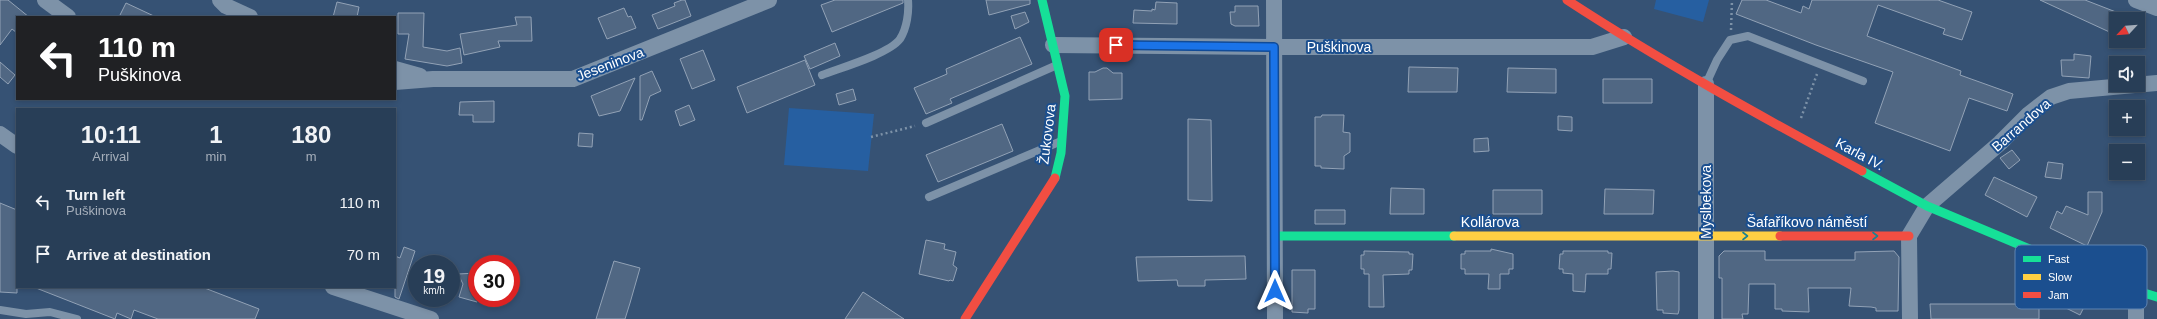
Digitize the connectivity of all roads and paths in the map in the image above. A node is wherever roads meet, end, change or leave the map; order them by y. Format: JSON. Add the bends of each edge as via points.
{"nodes":[{"id":1,"x":45,"y":0,"type":"edge"},
{"id":2,"x":220,"y":0,"type":"edge"},
{"id":3,"x":769,"y":0,"type":"edge"},
{"id":4,"x":908,"y":0,"type":"edge"},
{"id":5,"x":1042,"y":0,"type":"edge"},
{"id":6,"x":1274,"y":0,"type":"edge"},
{"id":7,"x":1567,"y":0,"type":"edge"},
{"id":8,"x":1732,"y":0,"type":"edge"},
{"id":9,"x":2136,"y":0,"type":"edge"},
{"id":10,"x":2157,"y":8,"type":"edge"},
{"id":11,"x":67,"y":16,"type":"edge"},
{"id":12,"x":248,"y":16,"type":"edge"},
{"id":13,"x":1624,"y":37,"type":"junction"},
{"id":14,"x":1730,"y":40,"type":"junction"},
{"id":15,"x":1053,"y":45,"type":"junction"},
{"id":16,"x":1274,"y":47,"type":"junction"},
{"id":17,"x":1058,"y":64,"type":"junction"},
{"id":18,"x":396,"y":68,"type":"edge"},
{"id":19,"x":1817,"y":74,"type":"dead end"},
{"id":20,"x":822,"y":75,"type":"dead end"},
{"id":21,"x":433,"y":79,"type":"junction"},
{"id":22,"x":1863,"y":80,"type":"dead end"},
{"id":23,"x":396,"y":82,"type":"edge"},
{"id":24,"x":2157,"y":83,"type":"edge"},
{"id":25,"x":1706,"y":84,"type":"junction"},
{"id":26,"x":1803,"y":114,"type":"dead end"},
{"id":27,"x":926,"y":123,"type":"joint"},
{"id":28,"x":0,"y":134,"type":"edge"},
{"id":29,"x":872,"y":137,"type":"dead end"},
{"id":30,"x":1062,"y":141,"type":"junction"},
{"id":31,"x":16,"y":145,"type":"edge"},
{"id":32,"x":929,"y":197,"type":"dead end"},
{"id":33,"x":1927,"y":206,"type":"junction"},
{"id":34,"x":1275,"y":236,"type":"junction"},
{"id":35,"x":1909,"y":236,"type":"junction"},
{"id":36,"x":1706,"y":237,"type":"junction"},
{"id":37,"x":2022,"y":245,"type":"edge"},
{"id":38,"x":337,"y":288,"type":"edge"},
{"id":39,"x":2147,"y":295,"type":"edge"},
{"id":40,"x":2157,"y":297,"type":"edge"},
{"id":41,"x":0,"y":310,"type":"edge"},
{"id":42,"x":77,"y":319,"type":"edge"},
{"id":43,"x":431,"y":319,"type":"edge"},
{"id":44,"x":964,"y":319,"type":"edge"},
{"id":45,"x":1275,"y":319,"type":"edge"},
{"id":46,"x":1706,"y":319,"type":"edge"},
{"id":47,"x":1910,"y":319,"type":"edge"}],
"edges":[{"from":1,"to":11,"type":"street"},
{"from":2,"to":12,"type":"street","via":[[226,6]]},
{"from":3,"to":21,"type":"street","name":"Jeseninova","via":[[573,79]]},
{"from":4,"to":20,"type":"lane","via":[[909,14],[900,39],[882,52]]},
{"from":5,"to":15,"type":"street","name":"Žukovova"},
{"from":6,"to":16,"type":"street"},
{"from":7,"to":13,"type":"street","name":"Karla IV."},
{"from":8,"to":14,"type":"path"},
{"from":9,"to":10,"type":"street"},
{"from":13,"to":16,"type":"street","name":"Puškinova","via":[[1592,47]]},
{"from":13,"to":25,"type":"street","name":"Karla IV."},
{"from":14,"to":22,"type":"lane","via":[[1748,36]]},
{"from":14,"to":25,"type":"lane"},
{"from":15,"to":16,"type":"street","name":"Puškinova"},
{"from":15,"to":17,"type":"street","name":"Žukovova"},
{"from":16,"to":34,"type":"street"},
{"from":17,"to":27,"type":"lane"},
{"from":17,"to":30,"type":"street","name":"Žukovova","via":[[1066,96]]},
{"from":18,"to":21,"type":"street"},
{"from":19,"to":26,"type":"path"},
{"from":21,"to":23,"type":"street","name":"Jeseninova"},
{"from":24,"to":33,"type":"street","name":"Barrandova","via":[[2069,91],[2051,97]]},
{"from":25,"to":33,"type":"street","name":"Karla IV."},
{"from":25,"to":36,"type":"street","name":"Myslbekova"},
{"from":27,"to":29,"type":"path"},
{"from":28,"to":31,"type":"street"},
{"from":30,"to":32,"type":"lane"},
{"from":30,"to":44,"type":"street","name":"Žukovova","via":[[1054,182]]},
{"from":33,"to":35,"type":"street","name":"Barrandova"},
{"from":33,"to":37,"type":"street","name":"Karla IV."},
{"from":34,"to":36,"type":"street","name":"Kollárova"},
{"from":34,"to":45,"type":"street"},
{"from":36,"to":35,"type":"street","name":"Šafaříkovo náměstí","one_way":true},
{"from":35,"to":47,"type":"street"},
{"from":36,"to":46,"type":"street","name":"Myslbekova"},
{"from":38,"to":43,"type":"street"},
{"from":39,"to":40,"type":"street","name":"Karla IV."},
{"from":41,"to":42,"type":"lane","via":[[26,314],[50,312]]}]}
